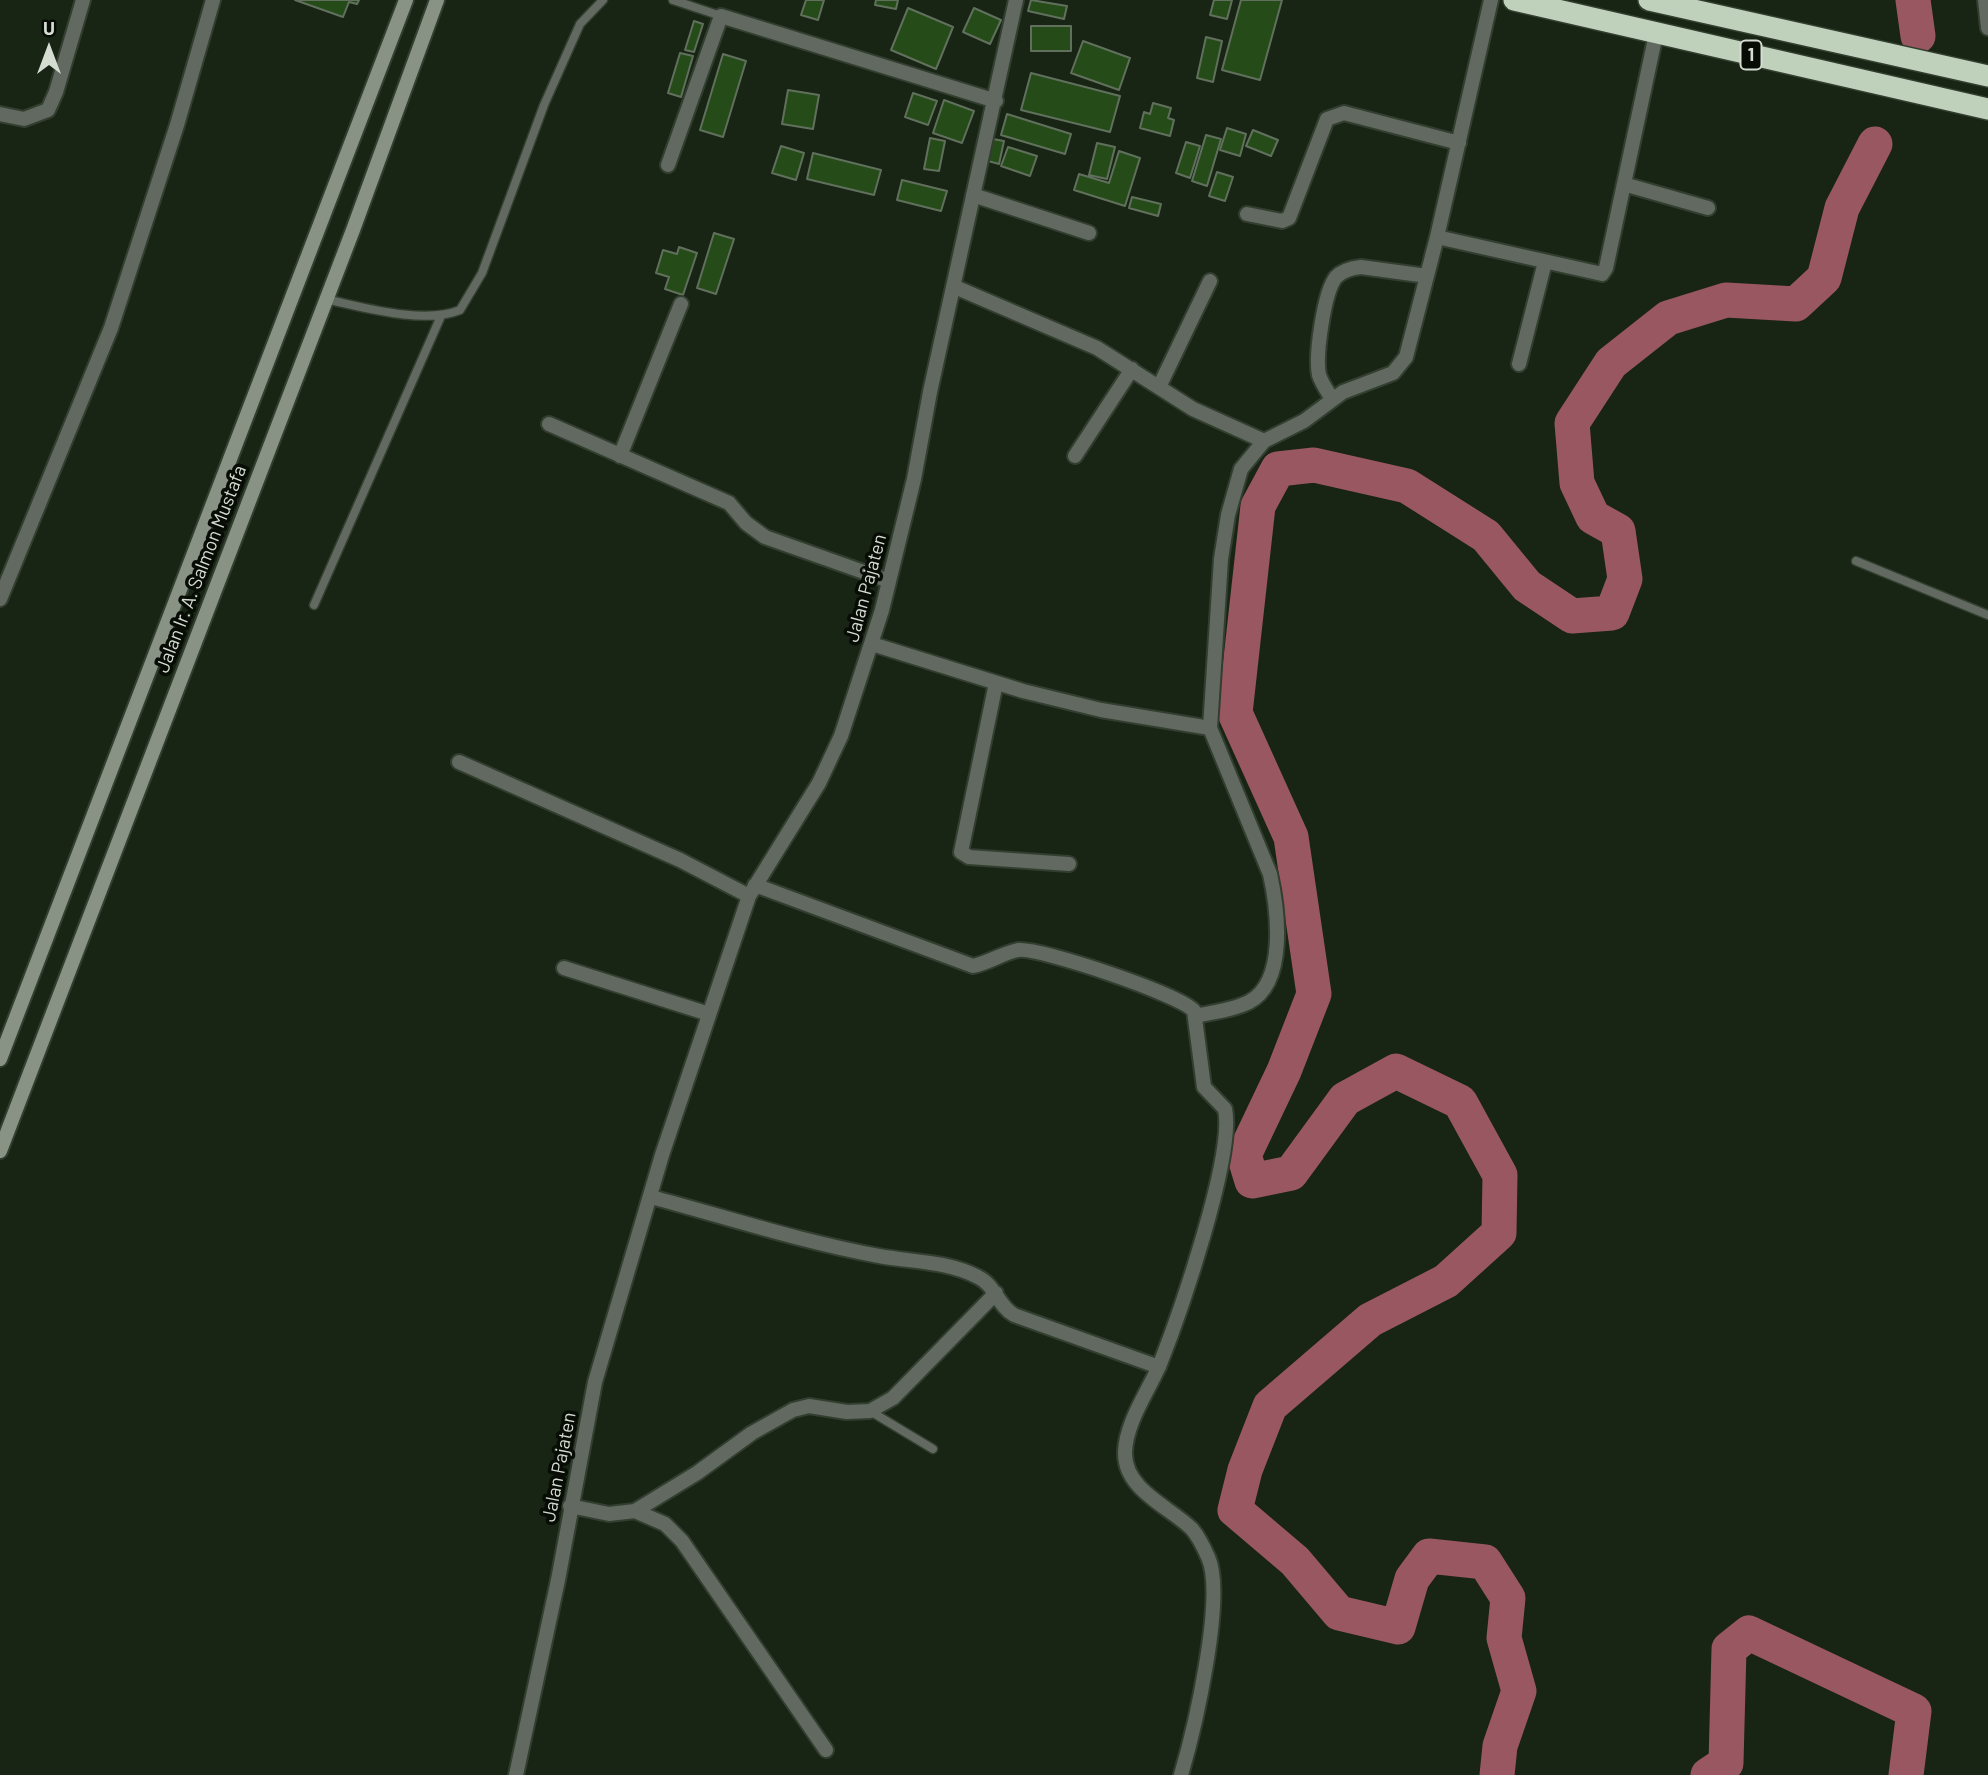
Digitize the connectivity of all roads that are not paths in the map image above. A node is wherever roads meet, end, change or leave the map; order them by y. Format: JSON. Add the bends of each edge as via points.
{"nodes":[{"id":1,"x":83,"y":0,"type":"edge"},
{"id":2,"x":213,"y":0,"type":"edge"},
{"id":3,"x":406,"y":0,"type":"edge"},
{"id":4,"x":437,"y":0,"type":"edge"},
{"id":5,"x":603,"y":0,"type":"edge"},
{"id":6,"x":673,"y":0,"type":"edge"},
{"id":7,"x":1016,"y":0,"type":"edge"},
{"id":8,"x":1491,"y":0,"type":"edge"},
{"id":9,"x":1514,"y":0,"type":"edge"},
{"id":10,"x":1649,"y":0,"type":"edge"},
{"id":11,"x":1985,"y":0,"type":"edge"},
{"id":12,"x":721,"y":16,"type":"junction"},
{"id":13,"x":1988,"y":28,"type":"edge"},
{"id":14,"x":1656,"y":34,"type":"junction"},
{"id":15,"x":1988,"y":76,"type":"edge"},
{"id":16,"x":996,"y":101,"type":"junction"},
{"id":17,"x":1988,"y":109,"type":"edge"},
{"id":18,"x":0,"y":114,"type":"edge"},
{"id":19,"x":1458,"y":143,"type":"junction"},
{"id":20,"x":668,"y":165,"type":"dead end"},
{"id":21,"x":1627,"y":185,"type":"junction"},
{"id":22,"x":973,"y":195,"type":"junction"},
{"id":23,"x":1708,"y":208,"type":"dead end"},
{"id":24,"x":1247,"y":214,"type":"dead end"},
{"id":25,"x":1089,"y":233,"type":"dead end"},
{"id":26,"x":1437,"y":237,"type":"junction"},
{"id":27,"x":1545,"y":262,"type":"junction"},
{"id":28,"x":1427,"y":276,"type":"junction"},
{"id":29,"x":1210,"y":281,"type":"dead end"},
{"id":30,"x":955,"y":287,"type":"junction"},
{"id":31,"x":325,"y":299,"type":"junction"},
{"id":32,"x":681,"y":304,"type":"dead end"},
{"id":33,"x":441,"y":316,"type":"junction"},
{"id":34,"x":1519,"y":364,"type":"dead end"},
{"id":35,"x":1132,"y":369,"type":"junction"},
{"id":36,"x":1159,"y":387,"type":"junction"},
{"id":37,"x":1332,"y":399,"type":"junction"},
{"id":38,"x":549,"y":424,"type":"dead end"},
{"id":39,"x":1264,"y":441,"type":"junction"},
{"id":40,"x":620,"y":456,"type":"junction"},
{"id":41,"x":1075,"y":456,"type":"dead end"},
{"id":42,"x":1856,"y":561,"type":"dead end"},
{"id":43,"x":889,"y":581,"type":"junction"},
{"id":44,"x":0,"y":599,"type":"edge"},
{"id":45,"x":314,"y":605,"type":"dead end"},
{"id":46,"x":1988,"y":615,"type":"edge"},
{"id":47,"x":872,"y":644,"type":"junction"},
{"id":48,"x":996,"y":683,"type":"junction"},
{"id":49,"x":1210,"y":727,"type":"junction"},
{"id":50,"x":458,"y":762,"type":"dead end"},
{"id":51,"x":1069,"y":864,"type":"dead end"},
{"id":52,"x":752,"y":891,"type":"junction"},
{"id":53,"x":564,"y":968,"type":"dead end"},
{"id":54,"x":709,"y":1014,"type":"junction"},
{"id":55,"x":1196,"y":1016,"type":"junction"},
{"id":56,"x":0,"y":1059,"type":"edge"},
{"id":57,"x":0,"y":1151,"type":"edge"},
{"id":58,"x":651,"y":1197,"type":"junction"},
{"id":59,"x":996,"y":1293,"type":"junction"},
{"id":60,"x":1159,"y":1367,"type":"junction"},
{"id":61,"x":870,"y":1411,"type":"junction"},
{"id":62,"x":933,"y":1449,"type":"dead end"},
{"id":63,"x":570,"y":1506,"type":"junction"},
{"id":64,"x":635,"y":1511,"type":"junction"},
{"id":65,"x":826,"y":1750,"type":"dead end"},
{"id":66,"x":517,"y":1775,"type":"edge"},
{"id":67,"x":1181,"y":1775,"type":"edge"}],
"edges":[{"from":1,"to":18,"type":"street","via":[[48,110],[24,119]]},
{"from":2,"to":44,"type":"street","via":[[111,328]]},
{"from":3,"to":56,"type":"street","name":"Jalan Ir. A. Salmon Mustafa"},
{"from":4,"to":31,"type":"street","name":"Jalan Ir. A. Salmon Mustafa"},
{"from":5,"to":33,"type":"lane","via":[[580,24],[469,298],[460,310]]},
{"from":6,"to":12,"type":"lane"},
{"from":7,"to":16,"type":"street","name":"Jalan Pajaten"},
{"from":8,"to":19,"type":"street"},
{"from":9,"to":14,"type":"highway","number":"1"},
{"from":10,"to":15,"type":"highway","number":"1"},
{"from":11,"to":13,"type":"street"},
{"from":12,"to":16,"type":"street"},
{"from":12,"to":20,"type":"street"},
{"from":14,"to":17,"type":"highway","number":"1"},
{"from":14,"to":21,"type":"street"},
{"from":16,"to":22,"type":"street","name":"Jalan Pajaten"},
{"from":19,"to":24,"type":"street","via":[[1335,114],[1326,119],[1289,218],[1282,221]]},
{"from":19,"to":26,"type":"street"},
{"from":21,"to":23,"type":"street"},
{"from":21,"to":27,"type":"street","via":[[1602,274]]},
{"from":22,"to":25,"type":"street"},
{"from":22,"to":30,"type":"street","name":"Jalan Pajaten"},
{"from":26,"to":27,"type":"street"},
{"from":26,"to":28,"type":"street"},
{"from":27,"to":34,"type":"street"},
{"from":28,"to":37,"type":"street","via":[[1399,369]]},
{"from":28,"to":37,"type":"street","via":[[1361,267],[1336,277],[1325,310],[1318,358],[1319,374]]},
{"from":29,"to":36,"type":"street"},
{"from":30,"to":35,"type":"street","via":[[1060,330]]},
{"from":30,"to":43,"type":"street","name":"Jalan Pajaten"},
{"from":31,"to":33,"type":"lane"},
{"from":31,"to":57,"type":"street","name":"Jalan Ir. A. Salmon Mustafa"},
{"from":32,"to":40,"type":"street"},
{"from":33,"to":45,"type":"lane"},
{"from":35,"to":36,"type":"street"},
{"from":35,"to":41,"type":"street"},
{"from":36,"to":39,"type":"street","via":[[1193,409]]},
{"from":37,"to":39,"type":"street","via":[[1304,421]]},
{"from":38,"to":40,"type":"street"},
{"from":39,"to":49,"type":"street","via":[[1241,470],[1228,514]]},
{"from":40,"to":43,"type":"street","via":[[729,503],[765,537]]},
{"from":42,"to":46,"type":"lane"},
{"from":43,"to":47,"type":"street","name":"Jalan Pajaten"},
{"from":47,"to":48,"type":"street"},
{"from":47,"to":52,"type":"street","name":"Jalan Pajaten","via":[[841,736],[819,783]]},
{"from":48,"to":49,"type":"street","via":[[1101,710]]},
{"from":48,"to":51,"type":"street","via":[[961,852],[969,857]]},
{"from":49,"to":55,"type":"street","via":[[1270,874],[1276,960],[1271,982],[1248,1003]]},
{"from":50,"to":52,"type":"street"},
{"from":52,"to":54,"type":"street","name":"Jalan Pajaten"},
{"from":52,"to":55,"type":"street","via":[[973,967],[1018,950],[1041,952],[1191,1006]]},
{"from":53,"to":54,"type":"street"},
{"from":54,"to":58,"type":"street","name":"Jalan Pajaten"},
{"from":55,"to":60,"type":"street","via":[[1204,1087],[1225,1110],[1225,1147]]},
{"from":58,"to":59,"type":"street","via":[[868,1254],[948,1268],[980,1277]]},
{"from":58,"to":63,"type":"street","name":"Jalan Pajaten","via":[[595,1382]]},
{"from":59,"to":60,"type":"street","via":[[1002,1308],[1013,1315]]},
{"from":59,"to":61,"type":"street","via":[[893,1398]]},
{"from":60,"to":67,"type":"street","via":[[1128,1433],[1124,1455],[1134,1481],[1193,1530],[1215,1580],[1203,1674]]},
{"from":61,"to":62,"type":"lane"},
{"from":61,"to":64,"type":"street","via":[[810,1406],[793,1410]]},
{"from":63,"to":64,"type":"street","via":[[609,1514]]},
{"from":63,"to":66,"type":"street","name":"Jalan Pajaten"},
{"from":64,"to":65,"type":"street","via":[[665,1524],[682,1541]]}]}
